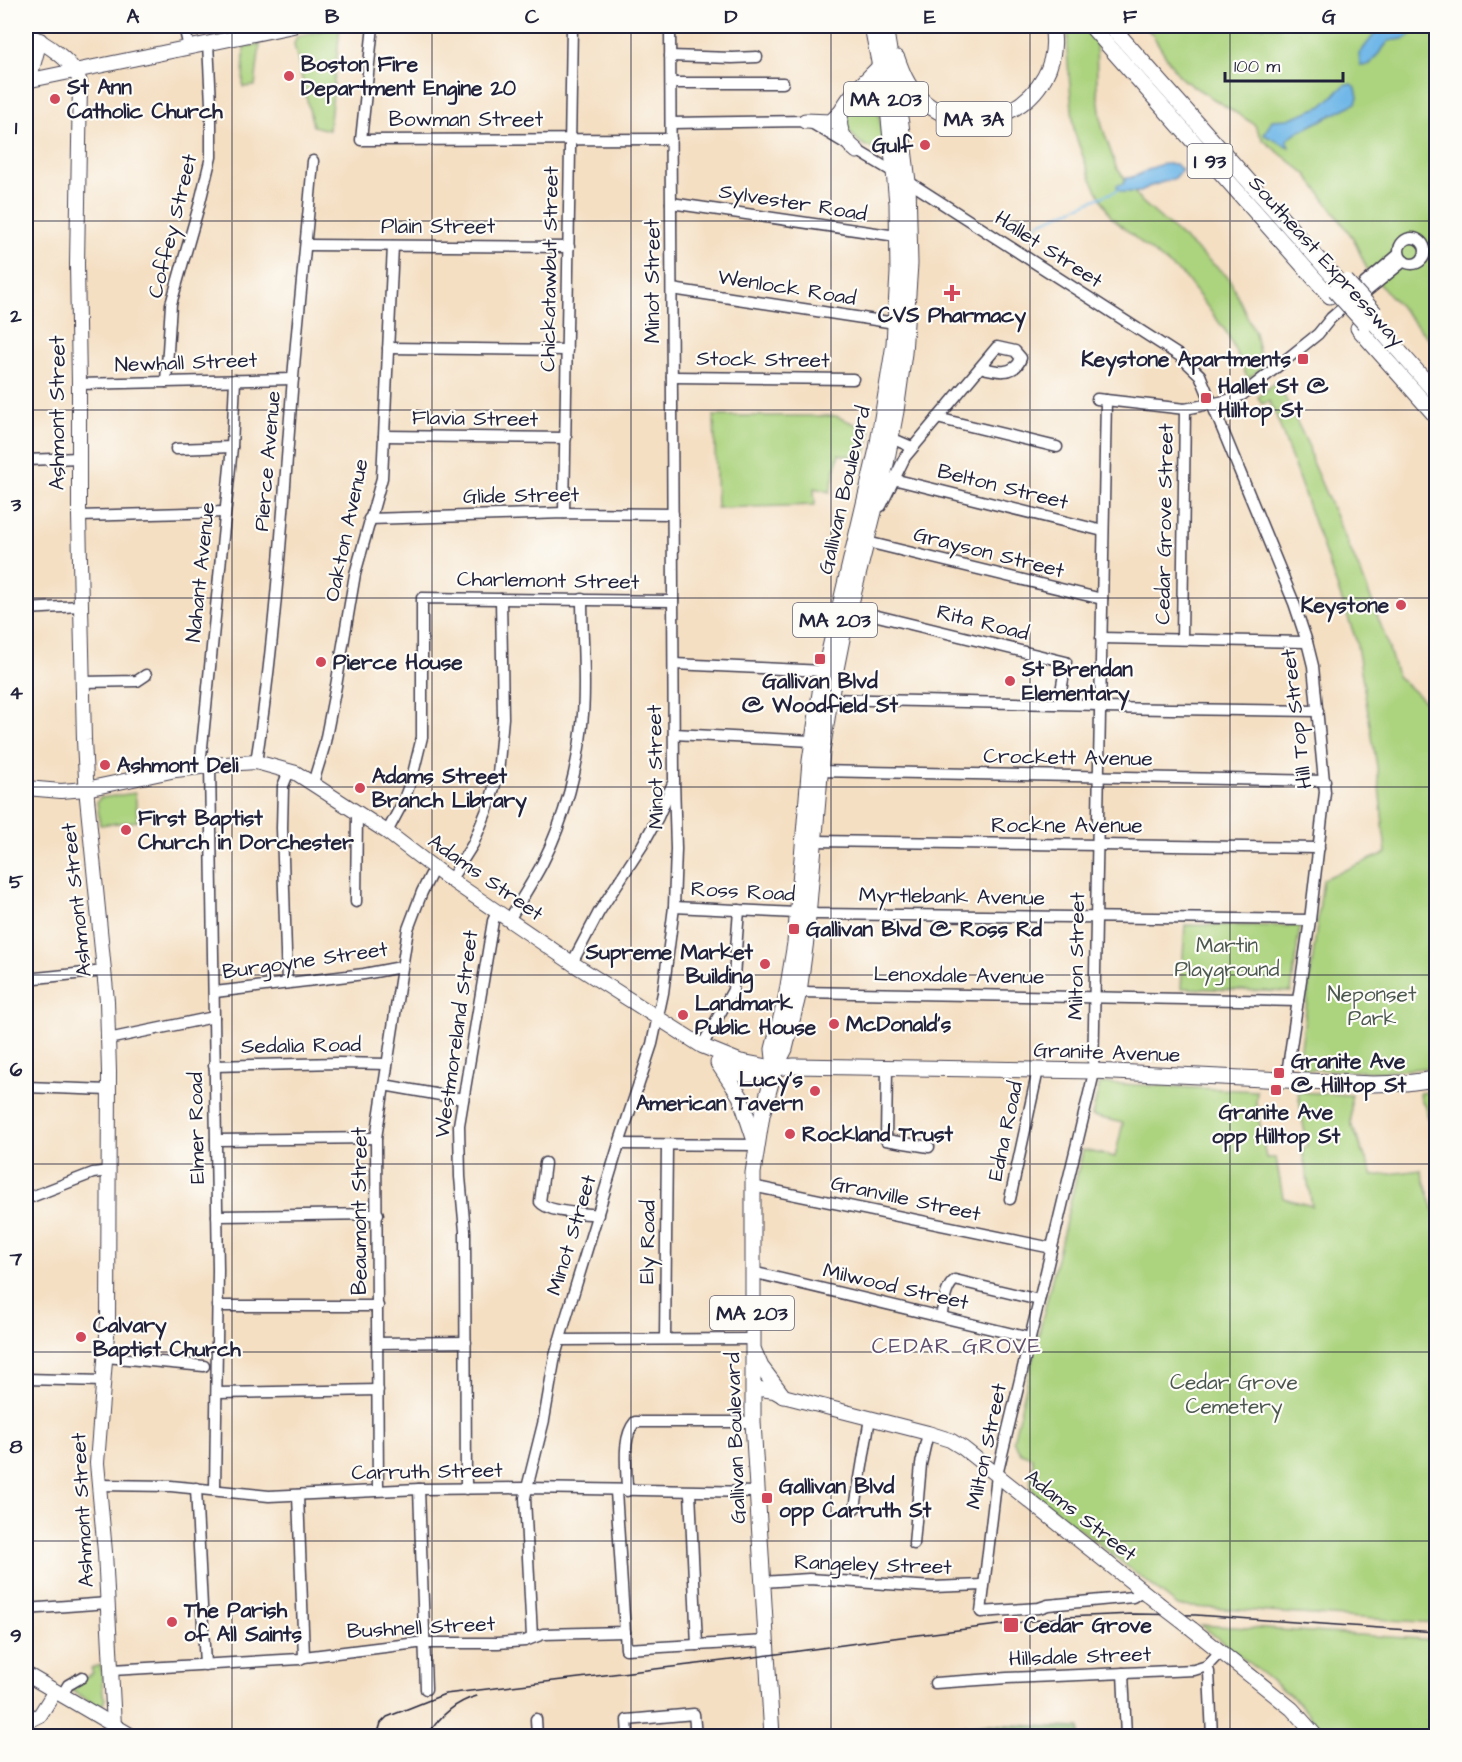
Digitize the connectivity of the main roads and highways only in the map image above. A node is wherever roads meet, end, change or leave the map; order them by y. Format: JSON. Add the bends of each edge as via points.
{"nodes":[{"id":1,"x":290,"y":26,"type":"edge"},
{"id":2,"x":872,"y":26,"type":"edge"},
{"id":3,"x":886,"y":26,"type":"edge"},
{"id":4,"x":1052,"y":26,"type":"edge"},
{"id":5,"x":1091,"y":26,"type":"edge"},
{"id":6,"x":1101,"y":26,"type":"edge"},
{"id":7,"x":1111,"y":26,"type":"edge"},
{"id":8,"x":1121,"y":26,"type":"edge"},
{"id":9,"x":26,"y":34,"type":"edge"},
{"id":10,"x":40,"y":40,"type":"junction"},
{"id":11,"x":880,"y":65,"type":"junction"},
{"id":12,"x":75,"y":71,"type":"junction"},
{"id":13,"x":27,"y":81,"type":"edge"},
{"id":14,"x":841,"y":112,"type":"junction"},
{"id":15,"x":802,"y":122,"type":"road end"},
{"id":16,"x":857,"y":151,"type":"road end"},
{"id":17,"x":901,"y":178,"type":"junction"},
{"id":18,"x":904,"y":237,"type":"junction"},
{"id":19,"x":1338,"y":288,"type":"junction"},
{"id":20,"x":1367,"y":320,"type":"junction"},
{"id":21,"x":1437,"y":382,"type":"edge"},
{"id":22,"x":1437,"y":393,"type":"edge"},
{"id":23,"x":1437,"y":405,"type":"edge"},
{"id":24,"x":1437,"y":416,"type":"edge"},
{"id":25,"x":883,"y":475,"type":"junction"},
{"id":26,"x":824,"y":699,"type":"junction"},
{"id":27,"x":815,"y":771,"type":"junction"},
{"id":28,"x":26,"y":788,"type":"edge"},
{"id":29,"x":87,"y":789,"type":"junction"},
{"id":30,"x":803,"y":913,"type":"junction"},
{"id":31,"x":702,"y":1046,"type":"junction"},
{"id":32,"x":718,"y":1063,"type":"junction"},
{"id":33,"x":775,"y":1068,"type":"junction"},
{"id":34,"x":1437,"y":1079,"type":"edge"},
{"id":35,"x":756,"y":1145,"type":"junction"},
{"id":36,"x":752,"y":1344,"type":"junction"},
{"id":37,"x":753,"y":1393,"type":"junction"},
{"id":38,"x":783,"y":1396,"type":"junction"},
{"id":39,"x":26,"y":1674,"type":"edge"},
{"id":40,"x":58,"y":1693,"type":"junction"},
{"id":41,"x":26,"y":1722,"type":"edge"},
{"id":42,"x":122,"y":1732,"type":"edge"},
{"id":43,"x":771,"y":1736,"type":"edge"},
{"id":44,"x":1316,"y":1737,"type":"edge"}],
"edges":[{"from":1,"to":12,"type":"main road"},
{"from":2,"to":11,"type":"highway","name":"Gallivan Boulevard","number":"MA 203"},
{"from":3,"to":4,"type":"highway","number":"MA 3A","via":[[905,78],[916,94],[943,112],[975,119],[995,117],[1014,109],[1040,86],[1053,60]]},
{"from":3,"to":17,"type":"highway","name":"Gallivan Boulevard","number":"MA 203","via":[[901,123]]},
{"from":5,"to":19,"type":"highway","name":"Southeast Expressway","number":"I 93"},
{"from":6,"to":19,"type":"highway","number":"I 93"},
{"from":7,"to":19,"type":"highway","number":"I 93"},
{"from":8,"to":19,"type":"highway","name":"Southeast Expressway","number":"I 93"},
{"from":9,"to":10,"type":"main road"},
{"from":10,"to":12,"type":"main road"},
{"from":10,"to":13,"type":"main road"},
{"from":11,"to":14,"type":"highway"},
{"from":11,"to":17,"type":"highway","name":"Gallivan Boulevard","number":"MA 203"},
{"from":12,"to":13,"type":"main road"},
{"from":12,"to":29,"type":"main road","name":"Ashmont Street","via":[[80,83],[79,516]]},
{"from":14,"to":15,"type":"highway","via":[[831,122]]},
{"from":14,"to":16,"type":"highway","via":[[842,134]]},
{"from":17,"to":18,"type":"highway","name":"Gallivan Boulevard","number":"MA 203"},
{"from":18,"to":25,"type":"highway","name":"Gallivan Boulevard","number":"MA 203","via":[[885,408]]},
{"from":18,"to":25,"type":"highway","name":"Gallivan Boulevard","number":"MA 203","via":[[909,294],[904,352]]},
{"from":19,"to":20,"type":"highway","name":"Southeast Expressway","number":"I 93","bridge":true},
{"from":19,"to":20,"type":"highway","name":"Southeast Expressway","number":"I 93"},
{"from":20,"to":21,"type":"highway","name":"Southeast Expressway","number":"I 93"},
{"from":20,"to":22,"type":"highway","number":"I 93"},
{"from":20,"to":23,"type":"highway","number":"I 93"},
{"from":20,"to":24,"type":"highway","name":"Southeast Expressway","number":"I 93"},
{"from":25,"to":26,"type":"highway","name":"Gallivan Boulevard","number":"MA 203"},
{"from":25,"to":26,"type":"highway","name":"Gallivan Boulevard","number":"MA 203","via":[[824,671]]},
{"from":26,"to":27,"type":"highway","name":"Gallivan Boulevard","number":"MA 203"},
{"from":26,"to":27,"type":"highway","name":"Gallivan Boulevard","number":"MA 203","via":[[812,741]]},
{"from":27,"to":30,"type":"highway","name":"Gallivan Boulevard","number":"MA 203"},
{"from":27,"to":30,"type":"highway","name":"Gallivan Boulevard","number":"MA 203","via":[[814,841]]},
{"from":28,"to":29,"type":"main road","name":"Adams Street"},
{"from":29,"to":31,"type":"main road","name":"Adams Street","via":[[205,766],[256,762],[289,771],[387,832],[572,963]]},
{"from":29,"to":42,"type":"main road","name":"Ashmont Street","via":[[105,971],[109,1090],[109,1311],[97,1446],[98,1485],[111,1670]]},
{"from":30,"to":33,"type":"highway","name":"Gallivan Boulevard","number":"MA 203","via":[[773,1049]]},
{"from":30,"to":33,"type":"highway","name":"Gallivan Boulevard","number":"MA 203","via":[[799,992],[785,1050]]},
{"from":31,"to":32,"type":"main road","name":"Adams Street"},
{"from":31,"to":33,"type":"main road","name":"Adams Street","via":[[739,1061]]},
{"from":32,"to":33,"type":"main road","name":"Adams Street","via":[[732,1072],[752,1076]]},
{"from":32,"to":35,"type":"highway","via":[[740,1096]]},
{"from":33,"to":34,"type":"highway","name":"Granite Avenue","via":[[1093,1071],[1387,1084]]},
{"from":33,"to":35,"type":"highway","name":"Gallivan Boulevard","number":"MA 203"},
{"from":35,"to":36,"type":"highway","name":"Gallivan Boulevard","number":"MA 203","via":[[752,1186]]},
{"from":36,"to":37,"type":"highway","name":"Gallivan Boulevard","number":"MA 203"},
{"from":36,"to":38,"type":"highway","via":[[761,1367]]},
{"from":37,"to":38,"type":"main road","name":"Adams Street","via":[[774,1391]]},
{"from":37,"to":43,"type":"highway","name":"Gallivan Boulevard","number":"MA 203"},
{"from":38,"to":44,"type":"main road","name":"Adams Street","bridge":true,"via":[[957,1444],[1292,1709]]},
{"from":39,"to":40,"type":"main road"},
{"from":40,"to":41,"type":"main road","via":[[40,1715]]},
{"from":40,"to":42,"type":"main road"}]}
